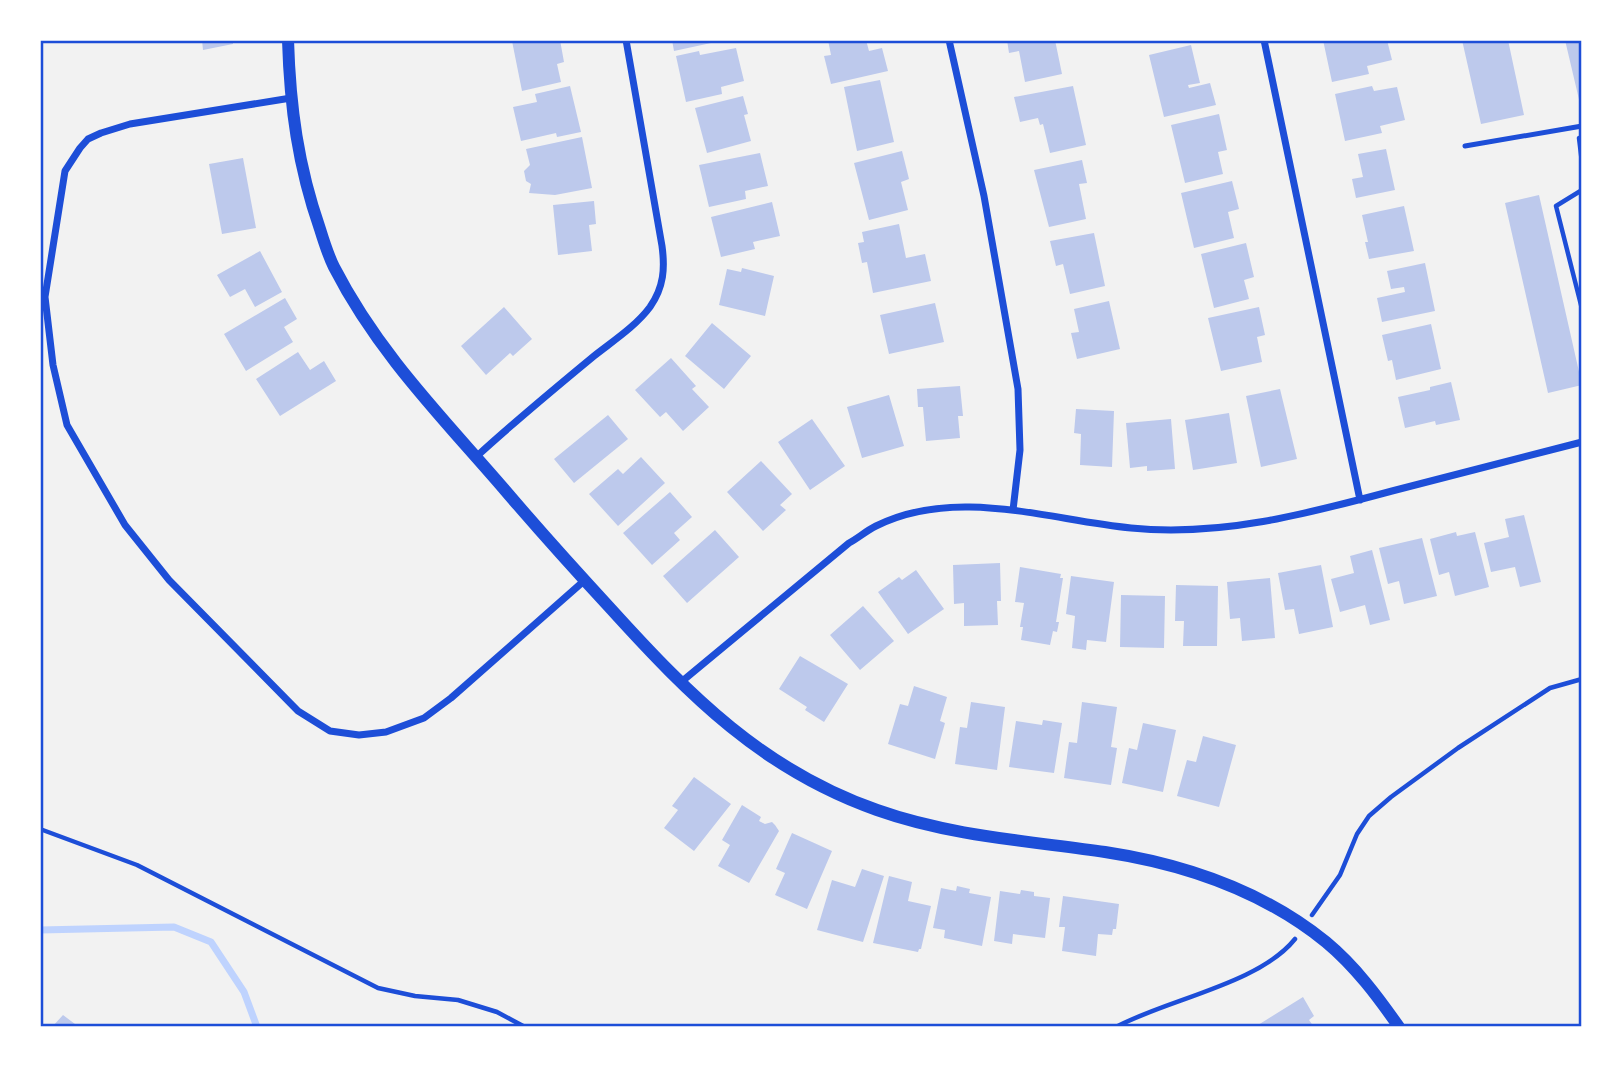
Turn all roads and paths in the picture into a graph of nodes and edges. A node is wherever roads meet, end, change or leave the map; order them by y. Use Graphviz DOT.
graph roads {
  1 [pos="288,40"];
  2 [pos="626,40"];
  3 [pos="949,40"];
  4 [pos="1264,40"];
  5 [pos="291,98"];
  6 [pos="1580,127"];
  7 [pos="1465,146"];
  8 [pos="1582,163"];
  9 [pos="1582,190"];
  10 [pos="1582,309"];
  11 [pos="1582,442"];
  12 [pos="476,457"];
  13 [pos="1360,499"];
  14 [pos="1013,510"];
  15 [pos="585,580"];
  16 [pos="1582,679"];
  17 [pos="680,684"];
  18 [pos="40,829"];
  19 [pos="1312,915"];
  20 [pos="1296,938"];
  21 [pos="524,1027"];
  22 [pos="1116,1027"];
  23 [pos="1399,1027"];
  1 -- 5 [label="street"];
  2 -- 12 [label="street"];
  3 -- 14 [label="street"];
  4 -- 13 [label="street"];
  5 -- 12 [label="street"];
  5 -- 15 [label="street"];
  6 -- 7 [label="lane"];
  6 -- 8 [label="path"];
  9 -- 10 [label="path"];
  11 -- 13 [label="street"];
  12 -- 15 [label="street"];
  13 -- 14 [label="street"];
  14 -- 17 [label="street"];
  15 -- 17 [label="street"];
  16 -- 19 [label="path"];
  17 -- 23 [label="street"];
  18 -- 21 [label="path"];
  20 -- 22 [label="path"];
}
